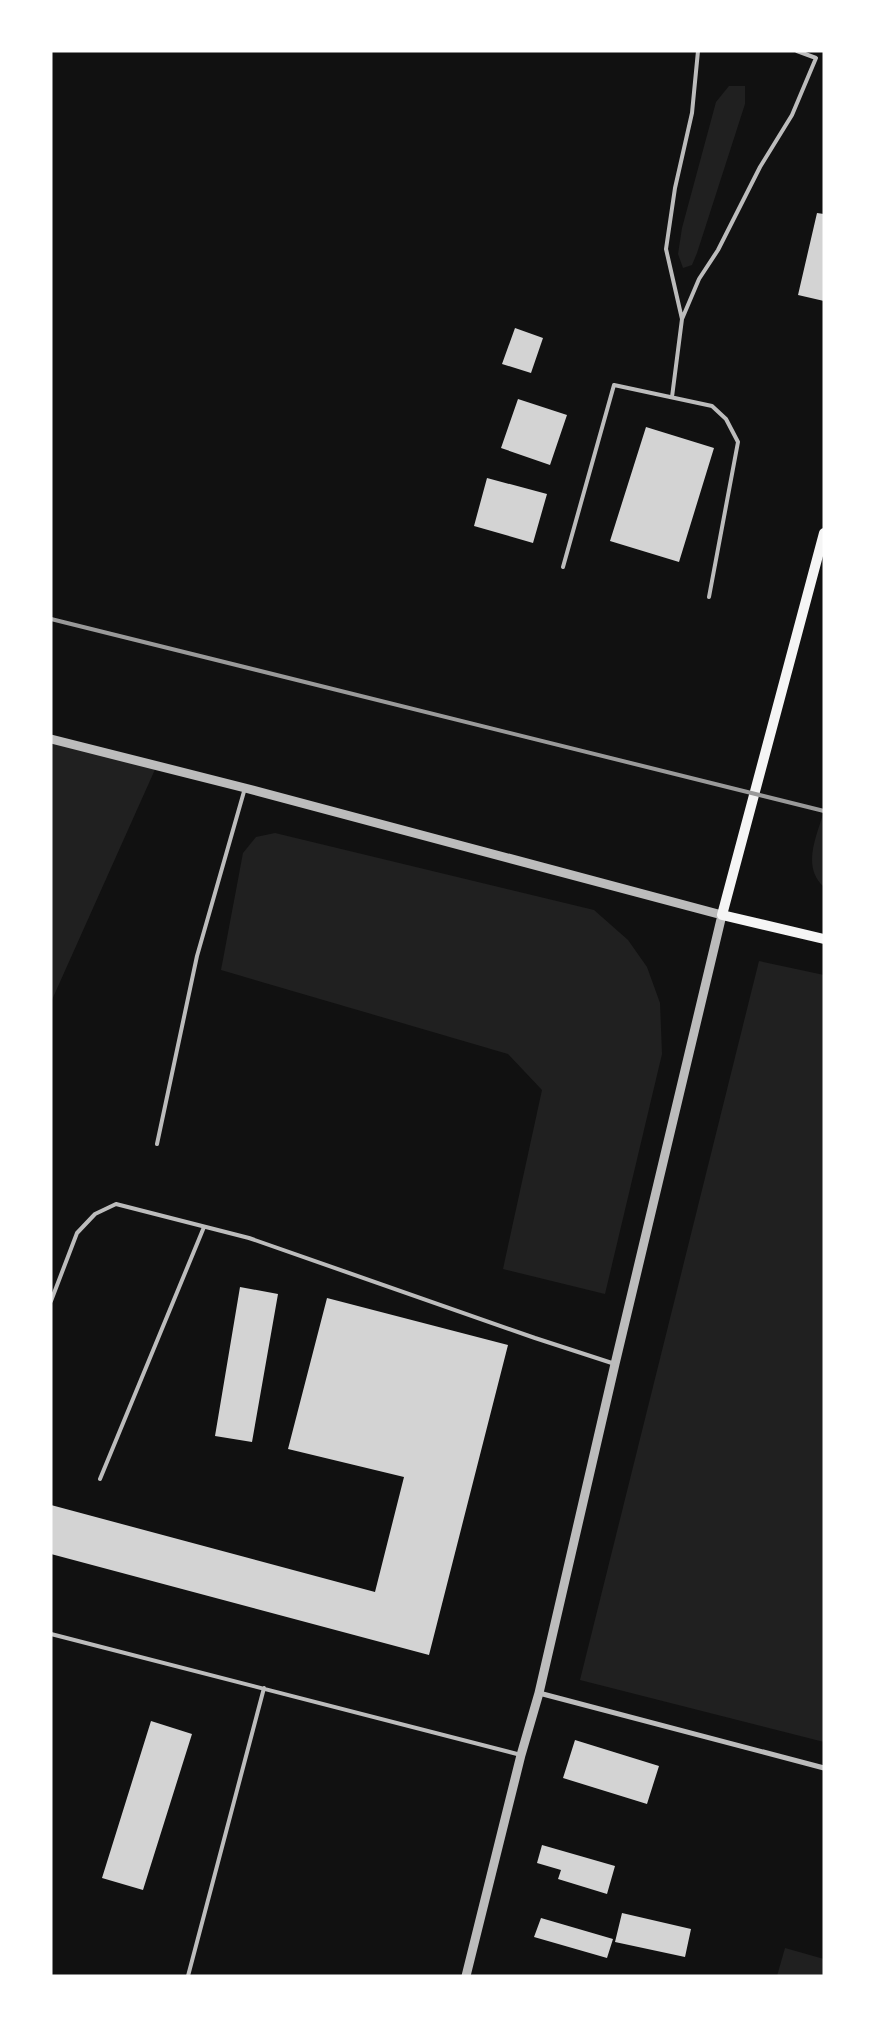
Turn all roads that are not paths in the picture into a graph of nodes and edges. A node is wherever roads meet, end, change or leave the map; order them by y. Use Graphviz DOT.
graph roads {
  1 [pos="698,51"];
  2 [pos="798,51"];
  3 [pos="682,319"];
  4 [pos="672,397"];
  5 [pos="824,533"];
  6 [pos="564,566"];
  7 [pos="709,597"];
  8 [pos="51,739"];
  9 [pos="245,788"];
  10 [pos="722,915"];
  11 [pos="824,939"];
  12 [pos="157,1144"];
  13 [pos="204,1227"];
  14 [pos="51,1300"];
  15 [pos="615,1364"];
  16 [pos="100,1479"];
  17 [pos="51,1634"];
  18 [pos="264,1688"];
  19 [pos="539,1694"];
  20 [pos="521,1755"];
  21 [pos="824,1768"];
  22 [pos="188,1976"];
  23 [pos="466,1976"];
  1 -- 3 [label="lane"];
  2 -- 3 [label="lane"];
  3 -- 4 [label="lane"];
  4 -- 6 [label="lane"];
  4 -- 7 [label="lane"];
  5 -- 10 [label="main road"];
  8 -- 9 [label="street"];
  9 -- 10 [label="street"];
  9 -- 12 [label="lane"];
  10 -- 11 [label="main road"];
  10 -- 15 [label="street"];
  13 -- 14 [label="lane"];
  13 -- 15 [label="lane"];
  13 -- 16 [label="lane"];
  15 -- 19 [label="street"];
  17 -- 18 [label="lane"];
  18 -- 20 [label="lane"];
  18 -- 22 [label="lane"];
  19 -- 20 [label="street"];
  19 -- 21 [label="street"];
  20 -- 23 [label="street"];
}
